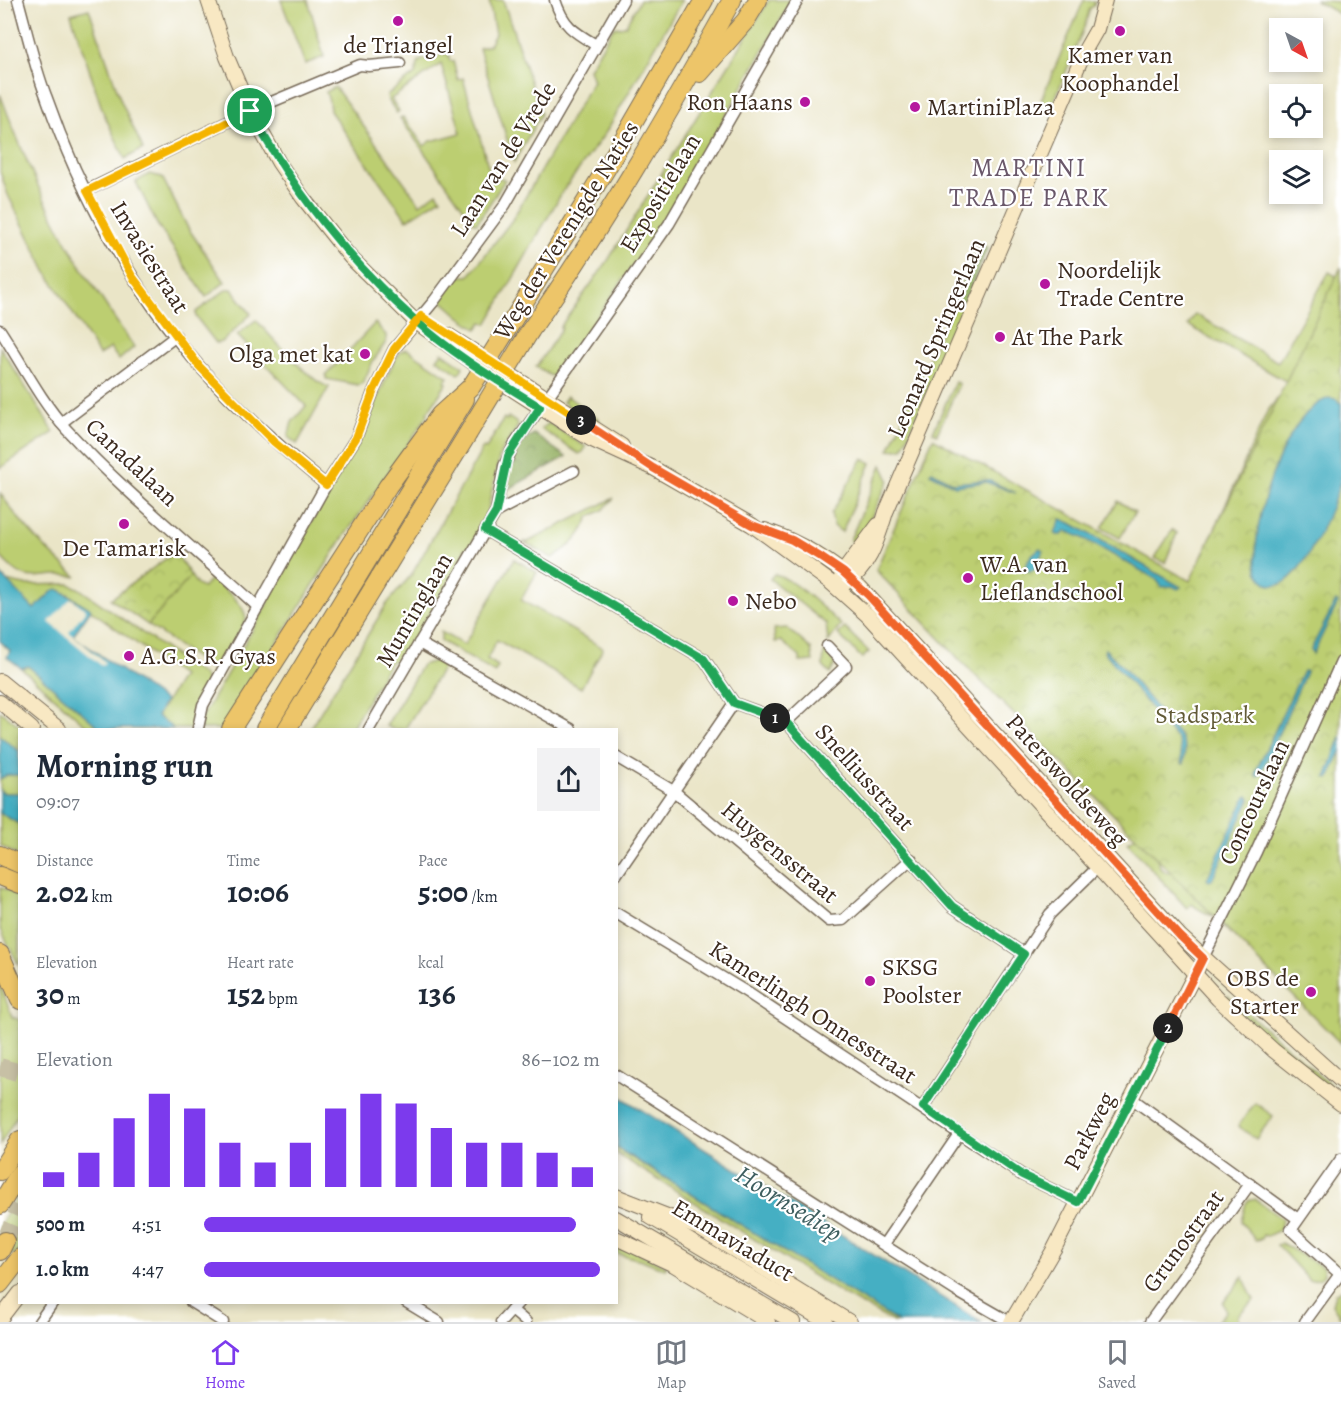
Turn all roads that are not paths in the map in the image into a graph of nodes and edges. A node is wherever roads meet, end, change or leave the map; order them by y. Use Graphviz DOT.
graph roads {
  1 [pos="18,0"];
  2 [pos="208,0"];
  3 [pos="555,0"];
  4 [pos="623,0"];
  5 [pos="704,0"];
  6 [pos="732,0"];
  7 [pos="758,0"];
  8 [pos="798,0"];
  9 [pos="1095,0"];
  10 [pos="1105,0"];
  11 [pos="596,45"];
  12 [pos="1085,50"];
  13 [pos="400,63"];
  14 [pos="673,103"];
  15 [pos="250,111"];
  16 [pos="87,191"];
  17 [pos="418,319"];
  18 [pos="0,330"];
  19 [pos="176,336"];
  20 [pos="543,403"];
  21 [pos="445,420"];
  22 [pos="61,423"];
  23 [pos="574,471"];
  24 [pos="326,485"];
  25 [pos="496,512"];
  26 [pos="752,525"];
  27 [pos="485,530"];
  28 [pos="848,576"];
  29 [pos="837,588"];
  30 [pos="258,607"];
  31 [pos="419,643"];
  32 [pos="827,646"];
  33 [pos="1341,662"];
  34 [pos="0,681"];
  35 [pos="0,702"];
  36 [pos="734,703"];
  37 [pos="786,722"];
  38 [pos="31,728"];
  39 [pos="58,728"];
  40 [pos="198,728"];
  41 [pos="232,728"];
  42 [pos="266,728"];
  43 [pos="288,728"];
  44 [pos="370,728"];
  45 [pos="569,728"];
  46 [pos="618,758"];
  47 [pos="675,792"];
  48 [pos="0,855"];
  49 [pos="911,859"];
  50 [pos="18,863"];
  51 [pos="1097,868"];
  52 [pos="618,871"];
  53 [pos="0,876"];
  54 [pos="18,883"];
  55 [pos="618,914"];
  56 [pos="0,954"];
  57 [pos="1024,954"];
  58 [pos="1203,958"];
  59 [pos="1195,975"];
  60 [pos="18,995"];
  61 [pos="618,1076"];
  62 [pos="1341,1081"];
  63 [pos="1131,1098"];
  64 [pos="1341,1104"];
  65 [pos="923,1107"];
  66 [pos="959,1134"];
  67 [pos="18,1143"];
  68 [pos="1341,1159"];
  69 [pos="0,1171"];
  70 [pos="18,1176"];
  71 [pos="1250,1184"];
  72 [pos="618,1197"];
  73 [pos="618,1197"];
  74 [pos="1078,1202"];
  75 [pos="0,1205"];
  76 [pos="618,1219"];
  77 [pos="1298,1219"];
  78 [pos="618,1239"];
  79 [pos="884,1244"];
  80 [pos="18,1261"];
  81 [pos="1340,1275"];
  82 [pos="0,1284"];
  83 [pos="18,1296"];
  84 [pos="52,1304"];
  85 [pos="194,1304"];
  86 [pos="409,1304"];
  87 [pos="516,1306"];
  88 [pos="0,1319"];
  89 [pos="39,1322"];
  90 [pos="223,1322"];
  91 [pos="439,1322"];
  92 [pos="501,1322"];
  93 [pos="526,1322"];
  94 [pos="768,1322"];
  95 [pos="793,1322"];
  96 [pos="826,1322"];
  97 [pos="850,1322"];
  98 [pos="1010,1322"];
  99 [pos="1150,1322"];
  100 [pos="1305,1322"];
  1 -- 16 [label="street, Invasiestraat"];
  2 -- 15 [label="main road, Paterswoldseweg"];
  3 -- 11 [label="street"];
  4 -- 11 [label="street, Laan van de Vrede"];
  5 -- 21 [label="highway, Weg der Verenigde Naties, bridge"];
  6 -- 14 [label="highway, Weg der Verenigde Naties"];
  7 -- 14 [label="highway"];
  8 -- 20 [label="street, Expositielaan"];
  9 -- 12 [label="main road, Leonard Springerlaan"];
  10 -- 12 [label="main road, Leonard Springerlaan"];
  11 -- 17 [label="street, Laan van de Vrede"];
  12 -- 28 [label="main road, Leonard Springerlaan"];
  13 -- 15 [label="street"];
  14 -- 43 [label="highway, Weg der Verenigde Naties, bridge"];
  15 -- 16 [label="street"];
  15 -- 17 [label="main road, Paterswoldseweg"];
  16 -- 19 [label="street, Invasiestraat"];
  17 -- 20 [label="main road, Paterswoldseweg"];
  17 -- 24 [label="street, Laan van de Vrede"];
  18 -- 22 [label="street, Canadalaan"];
  19 -- 22 [label="street"];
  19 -- 24 [label="street, Invasiestraat"];
  20 -- 25 [label="street, Muntinglaan"];
  20 -- 26 [label="main road, Paterswoldseweg"];
  21 -- 41 [label="highway"];
  21 -- 42 [label="highway"];
  22 -- 30 [label="street, Canadalaan"];
  23 -- 25 [label="street"];
  24 -- 30 [label="street, Laan van de Vrede"];
  25 -- 27 [label="street, Muntinglaan"];
  26 -- 28 [label="main road, Paterswoldseweg"];
  26 -- 29 [label="main road, Paterswoldseweg"];
  27 -- 31 [label="street, Muntinglaan"];
  27 -- 36 [label="street"];
  28 -- 29 [label="main road, Leonard Springerlaan"];
  28 -- 58 [label="main road, Paterswoldseweg"];
  29 -- 51 [label="main road, Paterswoldseweg"];
  30 -- 40 [label="street, Laan van de Vrede"];
  31 -- 44 [label="street, Muntinglaan"];
  31 -- 45 [label="street"];
  32 -- 37 [label="street"];
  33 -- 58 [label="street, Concourslaan"];
  34 -- 39 [label="main road"];
  35 -- 38 [label="main road"];
  36 -- 37 [label="street, Snelliusstraat"];
  36 -- 47 [label="street"];
  37 -- 49 [label="street, Snelliusstraat"];
  46 -- 47 [label="street, Huygensstraat"];
  47 -- 49 [label="street, Huygensstraat"];
  47 -- 52 [label="street"];
  48 -- 50 [label="highway"];
  49 -- 57 [label="street, Snelliusstraat"];
  51 -- 57 [label="street"];
  51 -- 59 [label="main road, Paterswoldseweg"];
  53 -- 54 [label="highway"];
  55 -- 65 [label="street, Kamerlingh Onnesstraat"];
  56 -- 60 [label="highway"];
  57 -- 65 [label="street"];
  58 -- 59 [label="main road, Parkweg"];
  58 -- 62 [label="main road, Paterswoldseweg"];
  59 -- 63 [label="main road, Parkweg"];
  59 -- 64 [label="main road, Paterswoldseweg"];
  61 -- 79 [label="street"];
  63 -- 71 [label="street"];
  63 -- 74 [label="main road, Parkweg"];
  65 -- 66 [label="street, Kamerlingh Onnesstraat"];
  66 -- 74 [label="street, Kamerlingh Onnesstraat"];
  66 -- 79 [label="street"];
  67 -- 69 [label="highway"];
  68 -- 77 [label="street"];
  70 -- 75 [label="highway"];
  71 -- 77 [label="street"];
  71 -- 99 [label="street, Grunostraat"];
  72 -- 96 [label="main road, Emmaviaduct"];
  73 -- 97 [label="main road"];
  74 -- 98 [label="main road, Parkweg"];
  76 -- 95 [label="main road, Emmaviaduct"];
  77 -- 81 [label="street"];
  78 -- 94 [label="main road"];
  79 -- 98 [label="street"];
  80 -- 82 [label="highway"];
  81 -- 100 [label="street"];
  83 -- 88 [label="main road"];
  84 -- 89 [label="street"];
  85 -- 90 [label="street"];
  86 -- 91 [label="street"];
  87 -- 92 [label="street"];
  87 -- 93 [label="street"];
}
